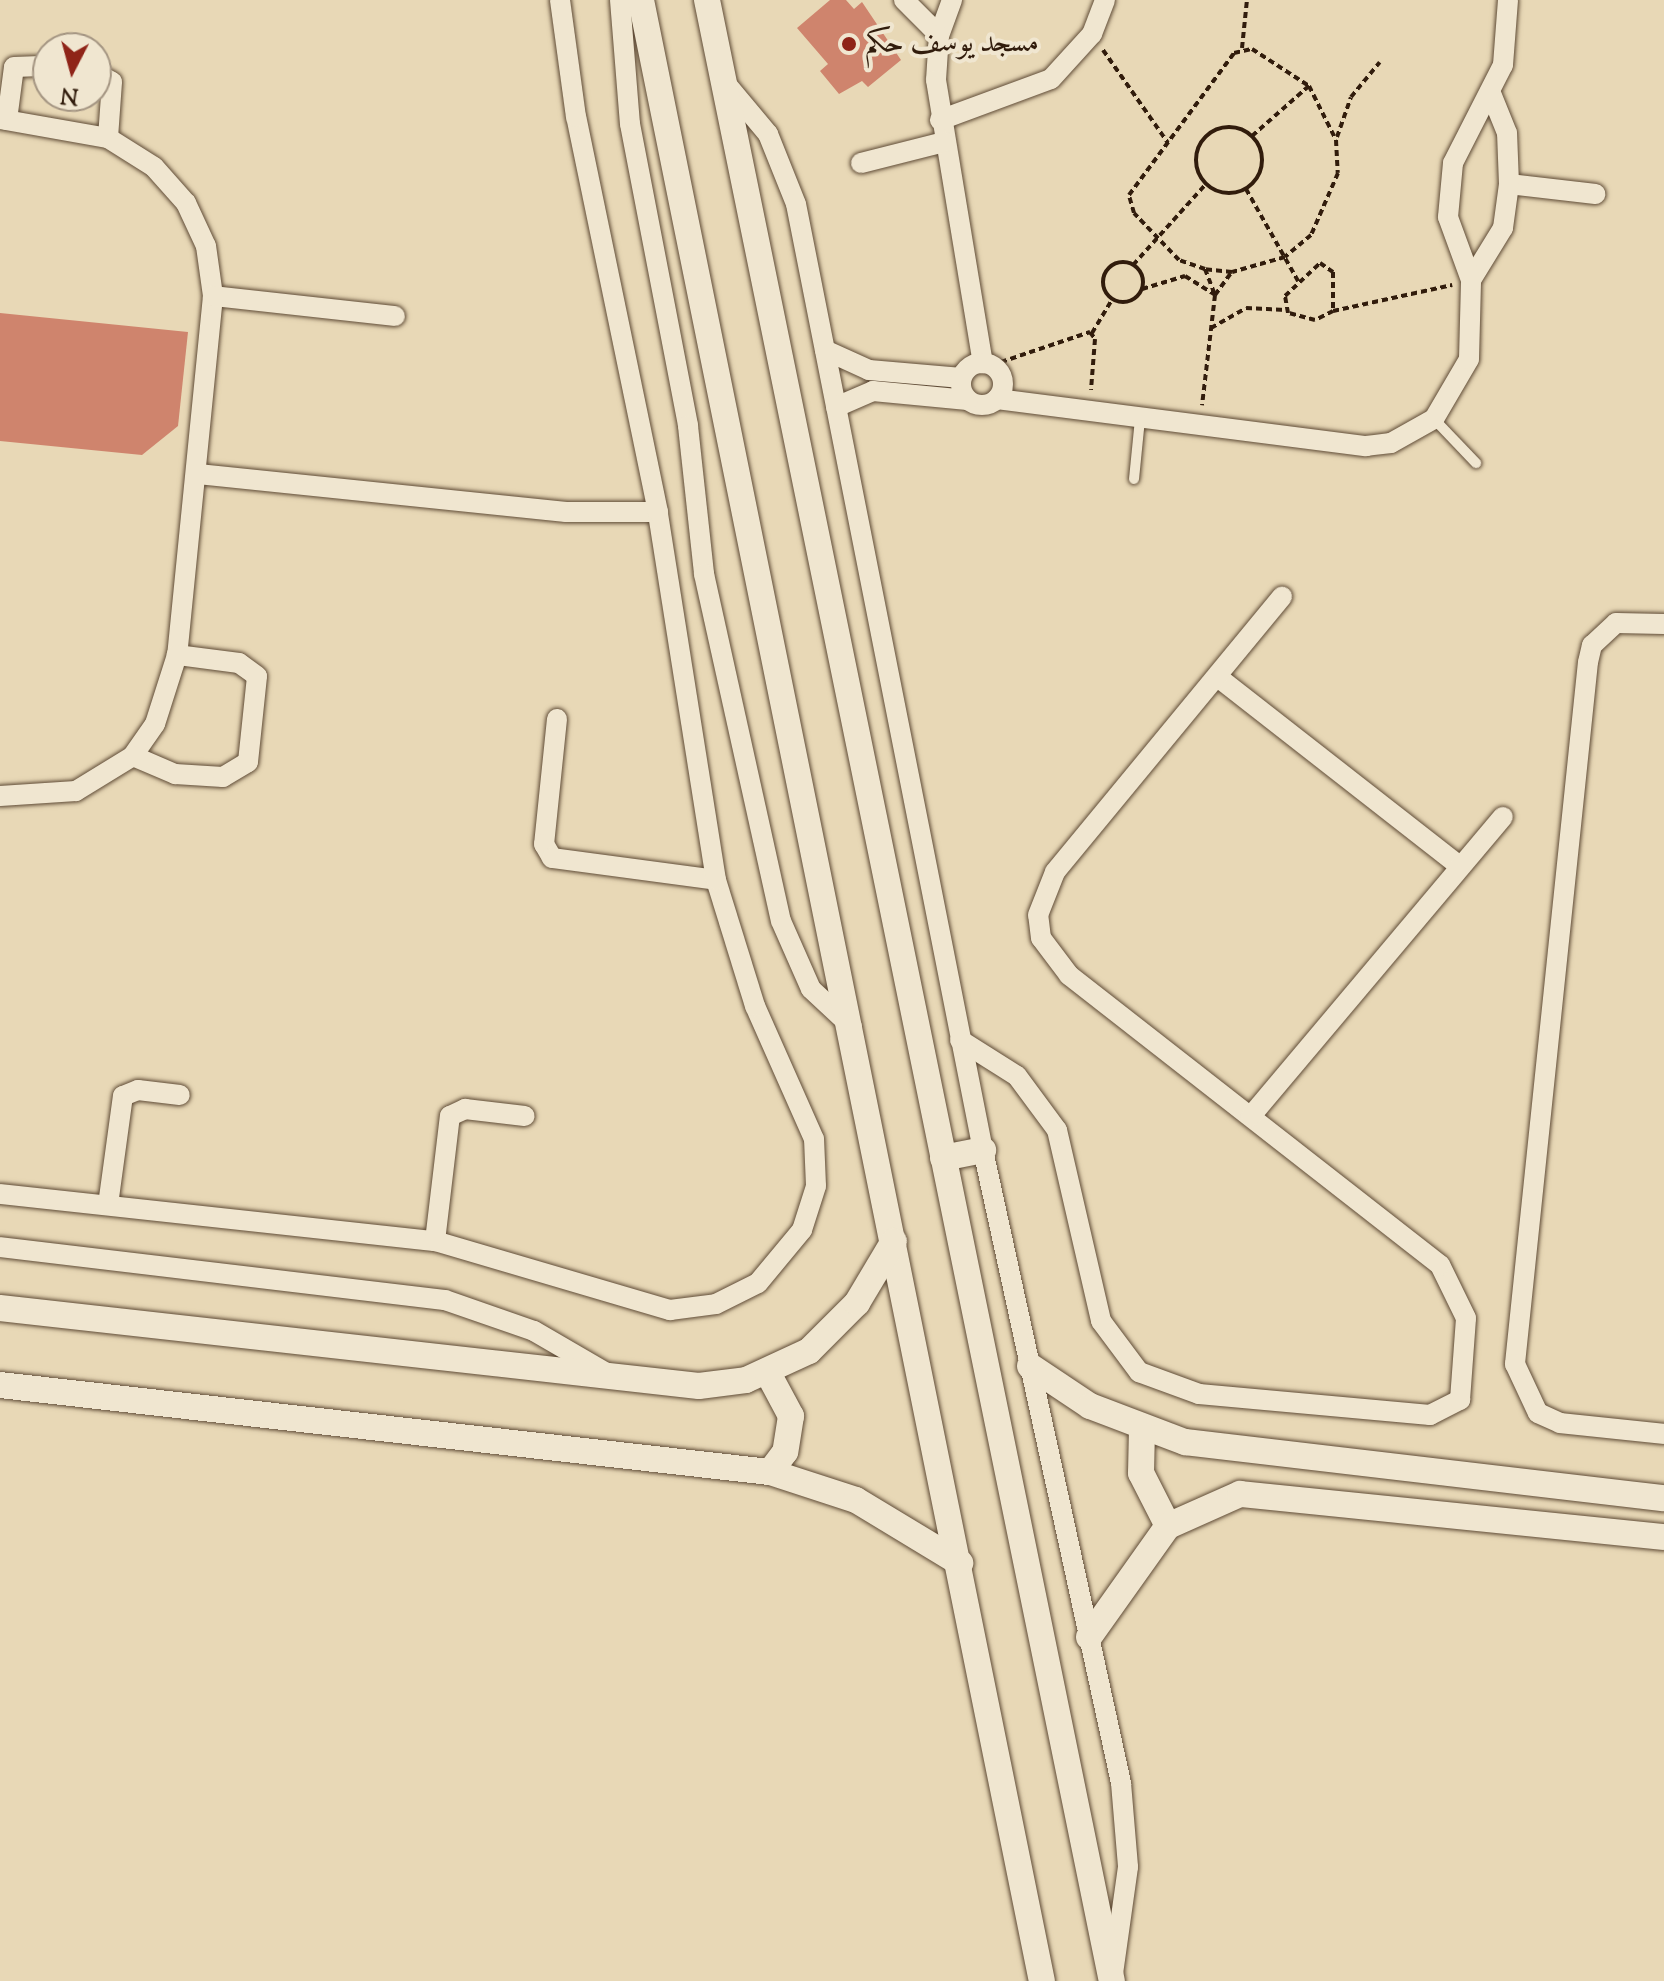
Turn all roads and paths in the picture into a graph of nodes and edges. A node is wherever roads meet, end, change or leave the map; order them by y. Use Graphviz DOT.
graph roads {
  1 [pos="560,0"];
  2 [pos="620,0"];
  3 [pos="641,0"];
  4 [pos="707,0"];
  5 [pos="904,0"];
  6 [pos="952,0"];
  7 [pos="1105,0"];
  8 [pos="1247,0"];
  9 [pos="1508,0"];
  10 [pos="1092,34"];
  11 [pos="939,35"];
  12 [pos="1242,48"];
  13 [pos="1380,62"];
  14 [pos="32,66"];
  15 [pos="722,79"];
  16 [pos="1309,86"];
  17 [pos="1490,91"];
  18 [pos="110,112"];
  19 [pos="3,119"];
  20 [pos="940,120"];
  21 [pos="1252,136"];
  22 [pos="108,138"];
  23 [pos="1336,140"];
  24 [pos="944,142"];
  25 [pos="1168,143"];
  26 [pos="861,163"];
  27 [pos="1206,184"];
  28 [pos="1509,184"];
  29 [pos="1246,189"];
  30 [pos="1595,194"];
  31 [pos="1158,237"];
  32 [pos="1285,257"];
  33 [pos="1133,265"];
  34 [pos="1205,269"];
  35 [pos="1232,272"];
  36 [pos="1471,280"];
  37 [pos="1298,282"];
  38 [pos="1142,289"];
  39 [pos="1215,295"];
  40 [pos="213,296"];
  41 [pos="1112,300"];
  42 [pos="1286,310"];
  43 [pos="1333,311"];
  44 [pos="395,316"];
  45 [pos="1211,328"];
  46 [pos="1092,333"];
  47 [pos="825,350"];
  48 [pos="988,364"];
  49 [pos="962,378"];
  50 [pos="997,399"];
  51 [pos="968,400"];
  52 [pos="836,407"];
  53 [pos="1089,413"];
  54 [pos="1140,419"];
  55 [pos="1434,419"];
  56 [pos="1199,427"];
  57 [pos="1476,463"];
  58 [pos="198,474"];
  59 [pos="1134,479"];
  60 [pos="658,512"];
  61 [pos="1282,597"];
  62 [pos="1664,624"];
  63 [pos="177,655"];
  64 [pos="1219,678"];
  65 [pos="557,719"];
  66 [pos="133,756"];
  67 [pos="0,796"];
  68 [pos="1503,817"];
  69 [pos="1457,864"];
  70 [pos="716,880"];
  71 [pos="852,1027"];
  72 [pos="960,1040"];
  73 [pos="180,1095"];
  74 [pos="525,1116"];
  75 [pos="1251,1116"];
  76 [pos="983,1150"];
  77 [pos="943,1158"];
  78 [pos="0,1194"];
  79 [pos="108,1205"];
  80 [pos="435,1241"];
  81 [pos="894,1241"];
  82 [pos="0,1247"];
  83 [pos="0,1308"];
  84 [pos="1030,1366"];
  85 [pos="768,1373"];
  86 [pos="617,1380"];
  87 [pos="0,1385"];
  88 [pos="1142,1429"];
  89 [pos="1664,1434"];
  90 [pos="770,1472"];
  91 [pos="1664,1498"];
  92 [pos="1168,1526"];
  93 [pos="1664,1537"];
  94 [pos="960,1563"];
  95 [pos="1089,1637"];
  96 [pos="1112,1979"];
  97 [pos="1042,1981"];
  1 -- 60 [label="street"];
  2 -- 71 [label="street"];
  3 -- 71 [label="street"];
  4 -- 15 [label="street"];
  5 -- 11 [label="street"];
  6 -- 11 [label="street"];
  7 -- 10 [label="street"];
  8 -- 12 [label="path"];
  9 -- 17 [label="street"];
  10 -- 20 [label="street"];
  10 -- 25 [label="path"];
  11 -- 20 [label="street"];
  12 -- 16 [label="path"];
  12 -- 25 [label="path"];
  13 -- 23 [label="path"];
  14 -- 19 [label="street"];
  15 -- 47 [label="street"];
  15 -- 77 [label="street"];
  16 -- 21 [label="path"];
  16 -- 23 [label="path"];
  17 -- 28 [label="street"];
  17 -- 36 [label="street"];
  18 -- 22 [label="street"];
  19 -- 22 [label="street"];
  20 -- 24 [label="street"];
  21 -- 27 [label="path"];
  21 -- 29 [label="path"];
  22 -- 40 [label="street"];
  23 -- 32 [label="path"];
  24 -- 26 [label="street"];
  24 -- 48 [label="street"];
  25 -- 31 [label="path"];
  27 -- 29 [label="path"];
  27 -- 31 [label="path"];
  28 -- 30 [label="street"];
  28 -- 36 [label="street"];
  29 -- 32 [label="path"];
  31 -- 33 [label="path"];
  31 -- 34 [label="path"];
  32 -- 35 [label="path"];
  32 -- 37 [label="path"];
  33 -- 38 [label="path"];
  33 -- 41 [label="path"];
  34 -- 35 [label="path"];
  34 -- 39 [label="path"];
  35 -- 39 [label="path"];
  36 -- 43 [label="path"];
  36 -- 55 [label="street"];
  37 -- 42 [label="path"];
  37 -- 43 [label="path"];
  38 -- 39 [label="path"];
  38 -- 41 [label="path"];
  39 -- 45 [label="path"];
  40 -- 44 [label="street"];
  40 -- 58 [label="street"];
  41 -- 46 [label="path"];
  42 -- 43 [label="path"];
  42 -- 45 [label="path"];
  45 -- 56 [label="path"];
  46 -- 48 [label="path"];
  46 -- 53 [label="path"];
  47 -- 49 [label="street"];
  47 -- 52 [label="street"];
  48 -- 49 [label="street"];
  48 -- 50 [label="street"];
  49 -- 51 [label="street"];
  50 -- 51 [label="street"];
  50 -- 53 [label="street"];
  51 -- 52 [label="street"];
  52 -- 72 [label="street"];
  53 -- 54 [label="street"];
  54 -- 56 [label="street"];
  54 -- 59 [label="lane"];
  55 -- 56 [label="street"];
  55 -- 57 [label="lane"];
  58 -- 60 [label="street"];
  58 -- 63 [label="street"];
  60 -- 70 [label="street"];
  61 -- 64 [label="street"];
  62 -- 89 [label="street"];
  63 -- 66 [label="street"];
  63 -- 66 [label="street"];
  64 -- 69 [label="street"];
  64 -- 75 [label="street"];
  65 -- 70 [label="street"];
  66 -- 67 [label="street"];
  68 -- 69 [label="street"];
  69 -- 75 [label="street"];
  70 -- 80 [label="street"];
  71 -- 81 [label="street"];
  72 -- 75 [label="street"];
  72 -- 76 [label="street"];
  73 -- 79 [label="street"];
  74 -- 80 [label="street"];
  76 -- 77 [label="street"];
  76 -- 84 [label="street"];
  77 -- 96 [label="street"];
  78 -- 79 [label="street"];
  79 -- 80 [label="street"];
  81 -- 85 [label="street"];
  81 -- 94 [label="street"];
  82 -- 86 [label="street"];
  83 -- 86 [label="street"];
  84 -- 88 [label="street"];
  84 -- 95 [label="street"];
  85 -- 86 [label="street"];
  85 -- 90 [label="street"];
  87 -- 90 [label="street"];
  88 -- 91 [label="street"];
  88 -- 92 [label="street"];
  90 -- 94 [label="street"];
  92 -- 93 [label="street"];
  92 -- 95 [label="street"];
  94 -- 97 [label="street"];
  95 -- 96 [label="street"];
}
